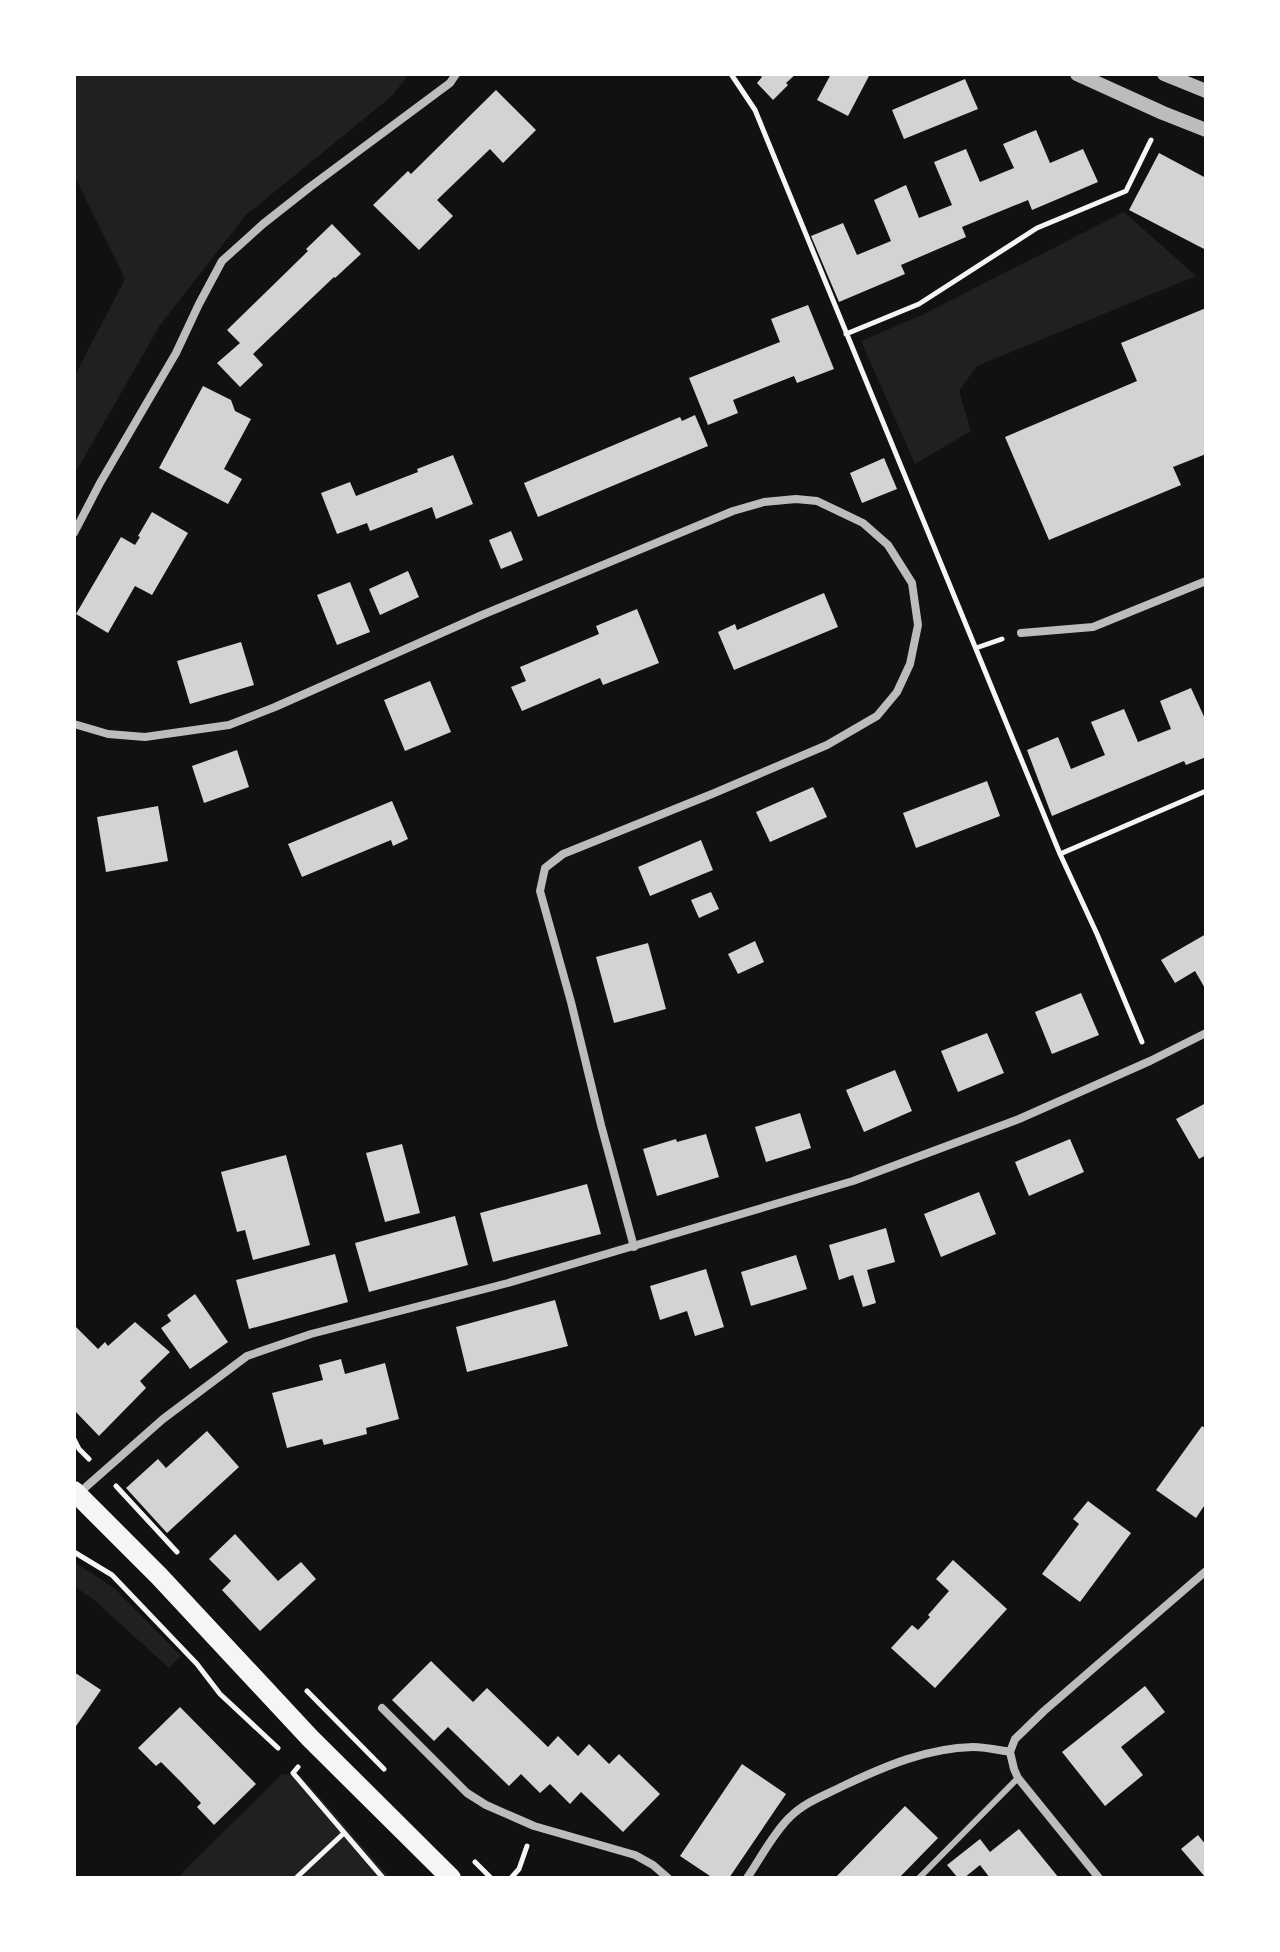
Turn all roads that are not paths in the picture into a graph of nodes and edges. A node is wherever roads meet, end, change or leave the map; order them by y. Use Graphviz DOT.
graph roads {
  1 [pos="456,74"];
  2 [pos="1077,74"];
  3 [pos="1164,74"];
  4 [pos="1206,91"];
  5 [pos="1206,130"];
  6 [pos="74,533"];
  7 [pos="1206,581"];
  8 [pos="1021,633"];
  9 [pos="74,724"];
  10 [pos="1206,1033"];
  11 [pos="634,1247"];
  12 [pos="76,1492"];
  13 [pos="1206,1571"];
  14 [pos="382,1708"];
  15 [pos="1010,1752"];
  16 [pos="1018,1778"];
  17 [pos="451,1878"];
  18 [pos="668,1878"];
  19 [pos="747,1878"];
  20 [pos="919,1878"];
  21 [pos="1099,1878"];
  1 -- 6 [label="street"];
  2 -- 5 [label="street"];
  3 -- 4 [label="street"];
  7 -- 8 [label="street"];
  9 -- 11 [label="street"];
  10 -- 11 [label="street"];
  11 -- 12 [label="street"];
  12 -- 17 [label="main road"];
  13 -- 15 [label="street"];
  14 -- 18 [label="street"];
  15 -- 16 [label="street"];
  15 -- 19 [label="street"];
  16 -- 20 [label="lane"];
  16 -- 21 [label="street"];
}
